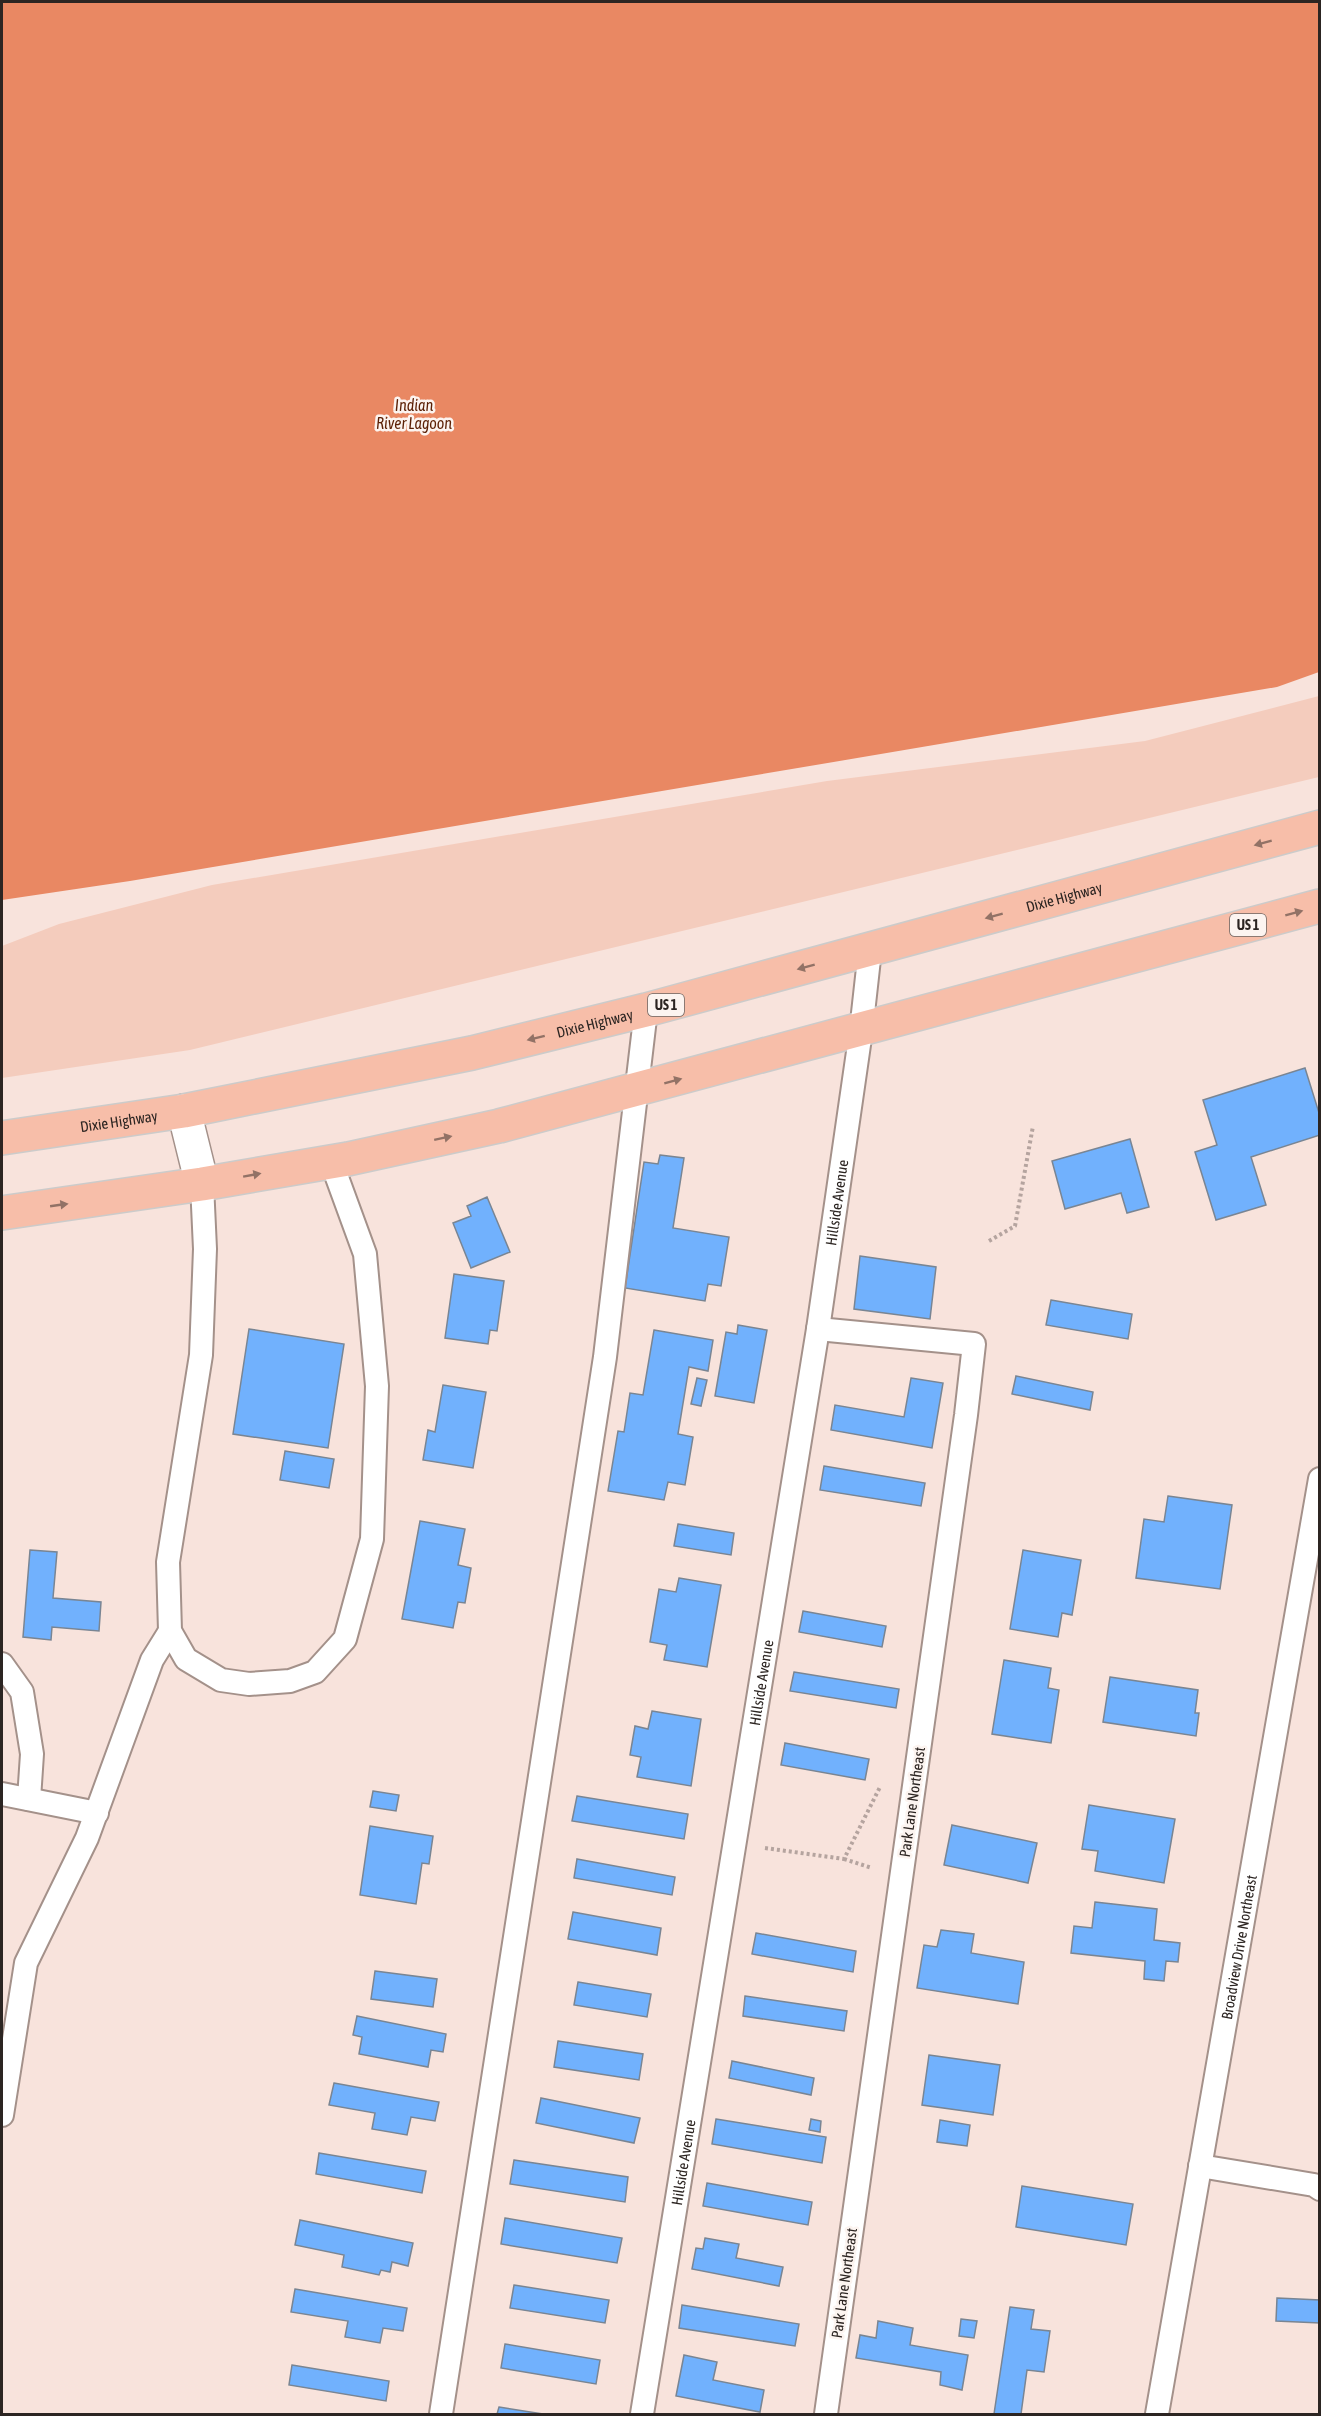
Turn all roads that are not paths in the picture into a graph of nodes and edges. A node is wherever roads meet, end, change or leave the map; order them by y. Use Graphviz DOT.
graph roads {
  1 [pos="1320,827"];
  2 [pos="1320,906"];
  3 [pos="870,950"];
  4 [pos="646,1010"];
  5 [pos="861,1030"];
  6 [pos="638,1090"];
  7 [pos="184,1111"];
  8 [pos="2,1138"];
  9 [pos="331,1161"];
  10 [pos="202,1184"];
  11 [pos="2,1213"];
  12 [pos="818,1329"];
  13 [pos="1320,1479"];
  14 [pos="170,1631"];
  15 [pos="2,1664"];
  16 [pos="2,1794"];
  17 [pos="29,1798"];
  18 [pos="97,1813"];
  19 [pos="2,2115"];
  20 [pos="1200,2166"];
  21 [pos="1320,2189"];
  22 [pos="441,2415"];
  23 [pos="642,2415"];
  24 [pos="826,2415"];
  25 [pos="1157,2415"];
  1 -- 3 [label="main road, Dixie Highway / US 1, one-way"];
  5 -- 2 [label="main road, US 1, one-way"];
  3 -- 4 [label="main road, Dixie Highway / US 1, one-way"];
  3 -- 5 [label="lane, Hillside Avenue"];
  4 -- 6 [label="lane"];
  4 -- 7 [label="main road, Dixie Highway / US 1, one-way"];
  6 -- 5 [label="main road, US 1, one-way"];
  5 -- 12 [label="lane, Hillside Avenue"];
  9 -- 6 [label="main road, US 1, one-way"];
  6 -- 22 [label="lane"];
  7 -- 8 [label="main road, Dixie Highway / US 1"];
  7 -- 10 [label="street"];
  10 -- 9 [label="main road, US 1, one-way"];
  9 -- 14 [label="lane"];
  11 -- 10 [label="main road, US 1, one-way"];
  10 -- 14 [label="lane"];
  12 -- 23 [label="lane, Hillside Avenue"];
  12 -- 24 [label="lane, Park Lane Northeast"];
  13 -- 20 [label="lane, Broadview Drive Northeast"];
  14 -- 18 [label="lane"];
  15 -- 17 [label="lane"];
  16 -- 17 [label="lane"];
  17 -- 18 [label="lane"];
  18 -- 19 [label="lane"];
  20 -- 21 [label="lane"];
  20 -- 25 [label="lane, Broadview Drive Northeast"];
}
